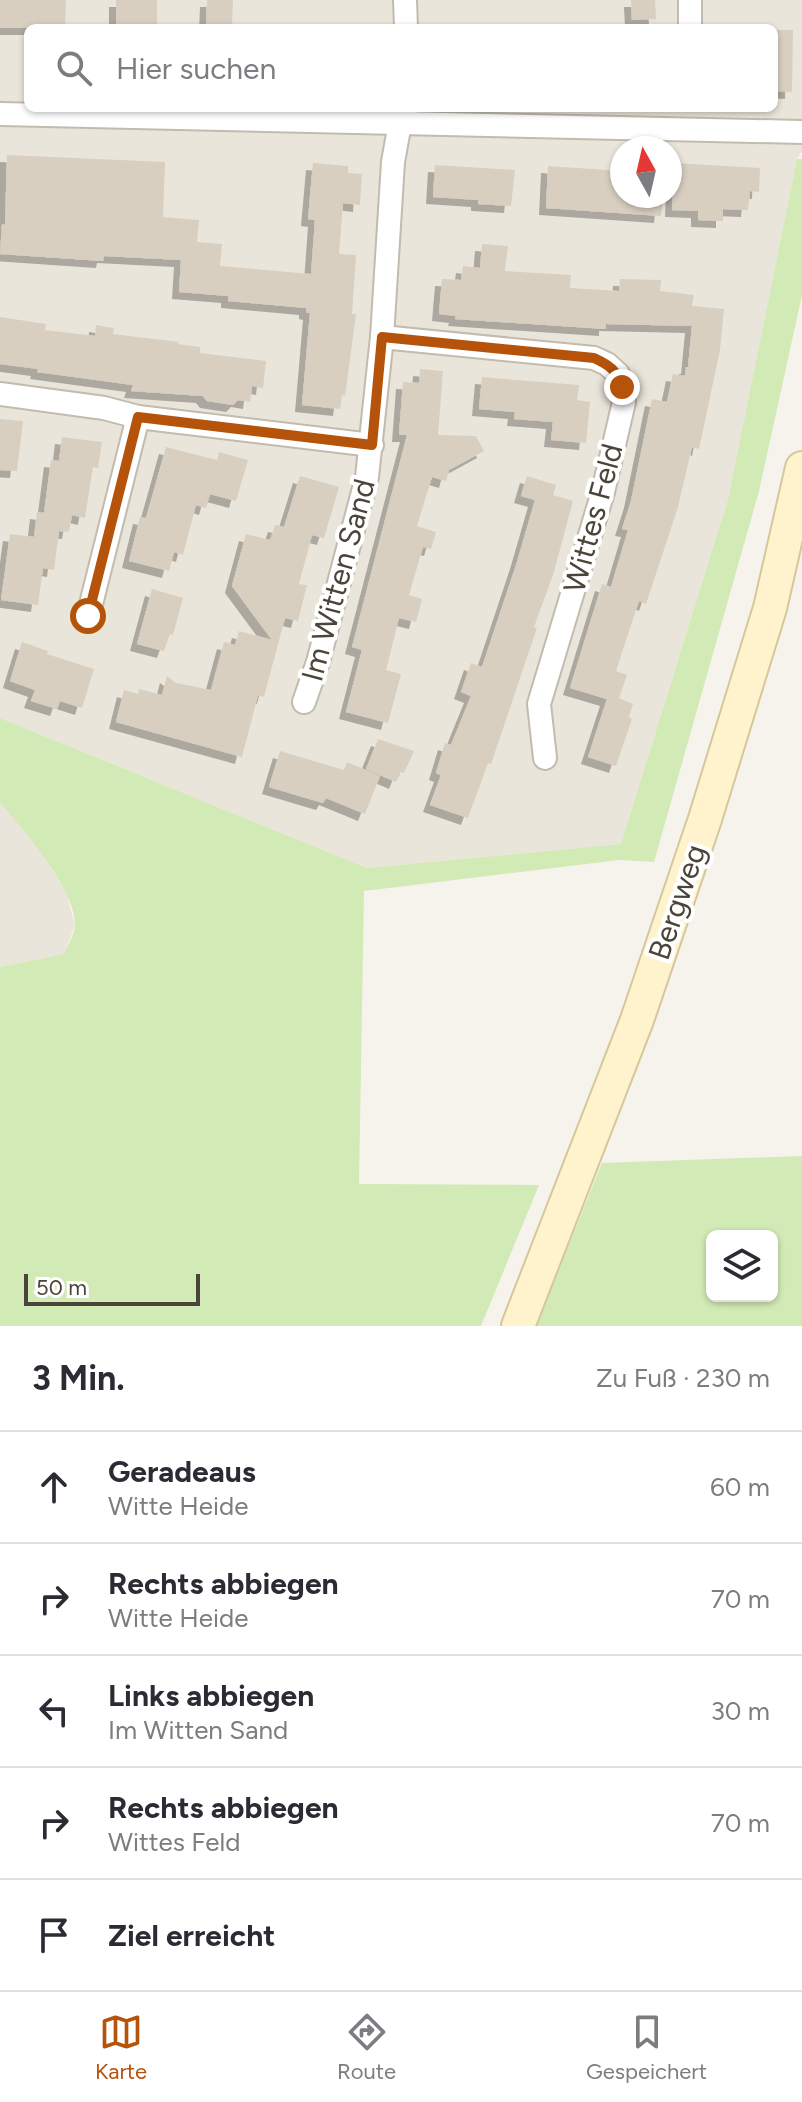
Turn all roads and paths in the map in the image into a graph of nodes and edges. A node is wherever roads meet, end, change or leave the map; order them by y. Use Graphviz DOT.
graph roads {
  1 [pos="405,0"];
  2 [pos="690,0"];
  3 [pos="406,24"];
  4 [pos="690,24"];
  5 [pos="0,114"];
  6 [pos="403,115"];
  7 [pos="691,119"];
  8 [pos="802,132"];
  9 [pos="382,337"];
  10 [pos="0,394"];
  11 [pos="138,417"];
  12 [pos="372,445"];
  13 [pos="802,468"];
  14 [pos="88,616"];
  15 [pos="304,702"];
  16 [pos="545,758"];
  17 [pos="518,1326"];
  1 -- 3 [label="street"];
  2 -- 4 [label="street"];
  5 -- 6 [label="street"];
  6 -- 7 [label="street"];
  6 -- 9 [label="street, Im Witten Sand"];
  7 -- 8 [label="street"];
  9 -- 12 [label="street, Im Witten Sand"];
  9 -- 16 [label="street, Wittes Feld"];
  10 -- 11 [label="street"];
  11 -- 12 [label="street"];
  11 -- 14 [label="street"];
  12 -- 15 [label="street, Im Witten Sand"];
  13 -- 17 [label="main road, Bergweg"];
}
